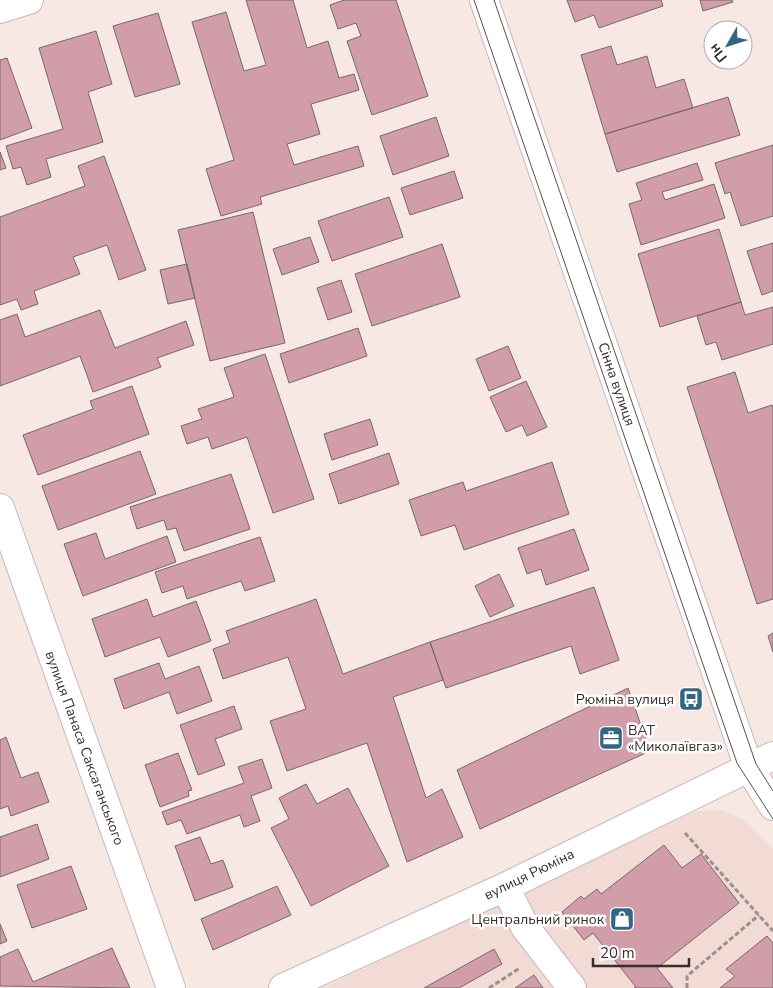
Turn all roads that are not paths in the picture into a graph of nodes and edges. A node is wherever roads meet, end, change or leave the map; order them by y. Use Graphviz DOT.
graph roads {
  1 [pos="29,0"];
  2 [pos="484,0"];
  3 [pos="0,8"];
  4 [pos="0,508"];
  5 [pos="773,756"];
  6 [pos="749,768"];
  7 [pos="773,806"];
  8 [pos="504,887"];
  9 [pos="171,988"];
  10 [pos="283,988"];
  11 [pos="572,988"];
  1 -- 3 [label="street"];
  2 -- 6 [label="street, Сінна вулиця"];
  4 -- 9 [label="street, вулиця Панаса Саксаганського"];
  5 -- 6 [label="street, вулиця Рюміна"];
  6 -- 7 [label="street, Сінна вулиця"];
  6 -- 8 [label="street, вулиця Рюміна"];
  8 -- 10 [label="street, вулиця Рюміна"];
  8 -- 11 [label="street"];
}
